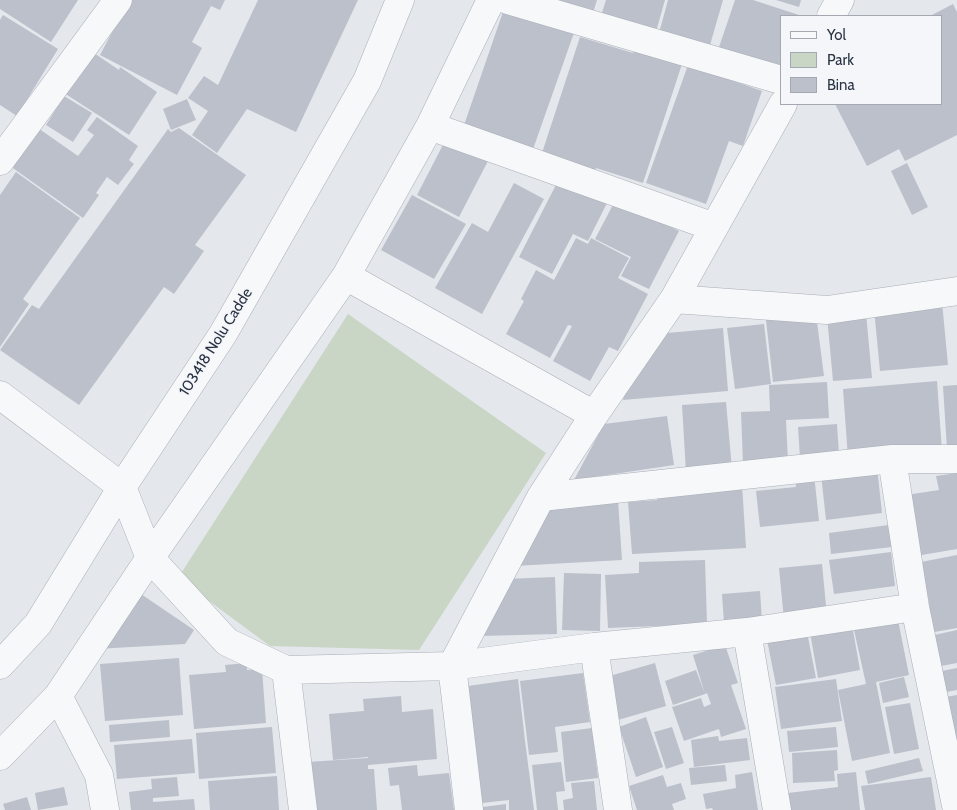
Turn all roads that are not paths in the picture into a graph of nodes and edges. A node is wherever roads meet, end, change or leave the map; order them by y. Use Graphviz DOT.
graph roads {
  1 [pos="400,0"];
  2 [pos="491,0"];
  3 [pos="508,0"];
  4 [pos="840,0"];
  5 [pos="114,1"];
  6 [pos="832,15"];
  7 [pos="780,80"];
  8 [pos="782,105"];
  9 [pos="430,126"];
  10 [pos="9,130"];
  11 [pos="0,161"];
  12 [pos="714,226"];
  13 [pos="346,276"];
  14 [pos="957,291"];
  15 [pos="674,299"];
  16 [pos="0,395"];
  17 [pos="594,414"];
  18 [pos="892,459"];
  19 [pos="957,459"];
  20 [pos="122,487"];
  21 [pos="541,497"];
  22 [pos="150,558"];
  23 [pos="915,607"];
  24 [pos="747,632"];
  25 [pos="594,647"];
  26 [pos="0,665"];
  27 [pos="452,666"];
  28 [pos="286,670"];
  29 [pos="58,696"];
  30 [pos="0,756"];
  31 [pos="105,810"];
  32 [pos="303,810"];
  33 [pos="469,810"];
  34 [pos="618,810"];
  35 [pos="777,810"];
  36 [pos="957,810"];
  1 -- 20 [label="street, 103418 Nolu Cadde"];
  2 -- 9 [label="street"];
  3 -- 7 [label="street"];
  4 -- 6 [label="street"];
  5 -- 10 [label="street"];
  8 -- 12 [label="street"];
  9 -- 12 [label="street"];
  9 -- 13 [label="street"];
  10 -- 11 [label="street"];
  12 -- 15 [label="street"];
  13 -- 17 [label="street"];
  13 -- 22 [label="street"];
  14 -- 15 [label="street"];
  15 -- 17 [label="street"];
  16 -- 20 [label="street"];
  17 -- 21 [label="street"];
  18 -- 19 [label="street"];
  18 -- 21 [label="street"];
  18 -- 23 [label="street"];
  20 -- 22 [label="street"];
  20 -- 26 [label="street, 103418 Nolu Cadde"];
  21 -- 27 [label="street"];
  22 -- 28 [label="street"];
  22 -- 29 [label="street"];
  23 -- 24 [label="street"];
  23 -- 36 [label="street"];
  24 -- 25 [label="street"];
  24 -- 35 [label="street"];
  25 -- 27 [label="street"];
  25 -- 34 [label="street"];
  27 -- 28 [label="street"];
  27 -- 33 [label="street"];
  28 -- 32 [label="street"];
  29 -- 30 [label="street"];
  29 -- 31 [label="street"];
}
